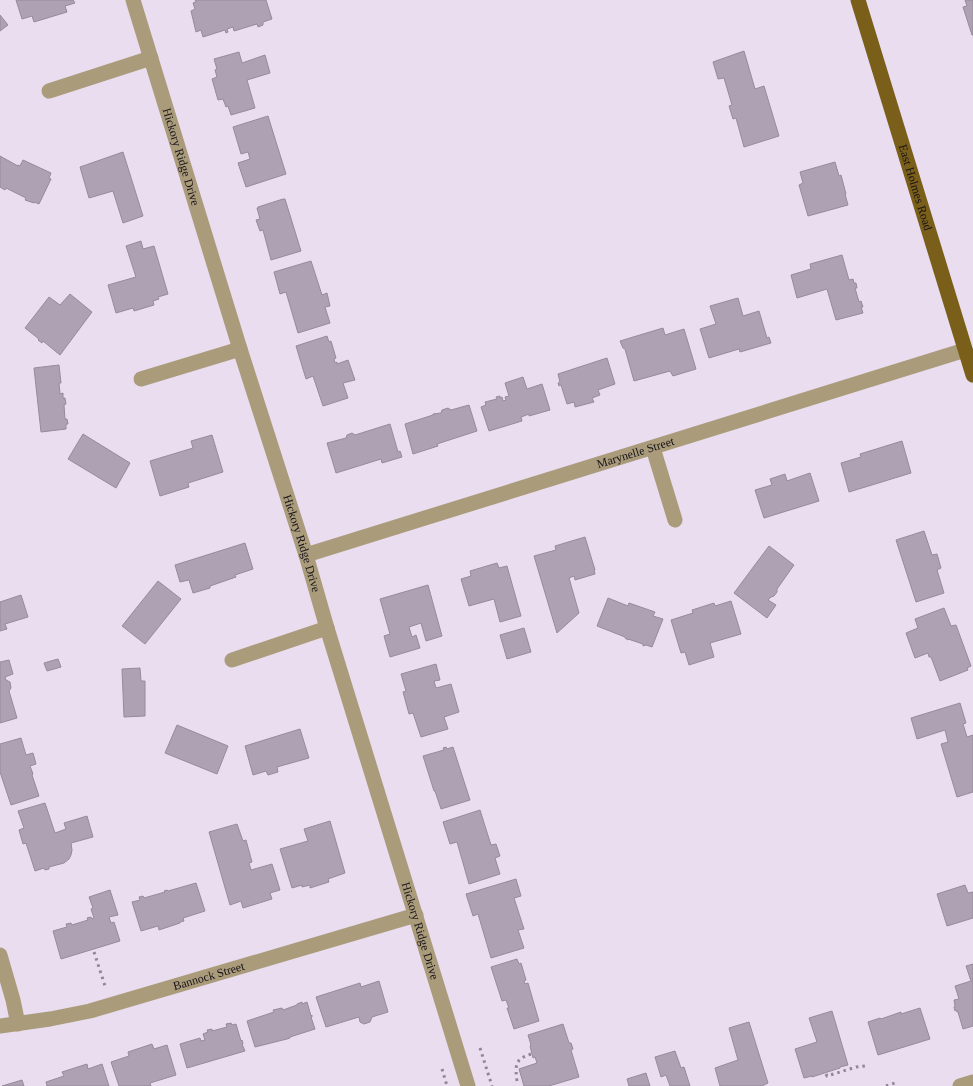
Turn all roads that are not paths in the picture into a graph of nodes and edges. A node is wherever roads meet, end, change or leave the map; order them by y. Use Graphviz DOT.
graph roads {
  1 [pos="133,0"];
  2 [pos="858,0"];
  3 [pos="151,58"];
  4 [pos="49,91"];
  5 [pos="240,349"];
  6 [pos="965,350"];
  7 [pos="973,375"];
  8 [pos="141,379"];
  9 [pos="653,448"];
  10 [pos="675,520"];
  11 [pos="306,555"];
  12 [pos="327,628"];
  13 [pos="232,660"];
  14 [pos="416,915"];
  15 [pos="0,955"];
  16 [pos="18,1024"];
  17 [pos="0,1026"];
  18 [pos="973,1082"];
  19 [pos="468,1086"];
  20 [pos="960,1086"];
  1 -- 3 [label="street, Hickory Ridge Drive"];
  2 -- 6 [label="main road, East Holmes Road"];
  3 -- 4 [label="street"];
  3 -- 5 [label="street, Hickory Ridge Drive"];
  5 -- 8 [label="street"];
  5 -- 11 [label="street, Hickory Ridge Drive"];
  6 -- 7 [label="main road, East Holmes Road"];
  6 -- 9 [label="street, Marynelle Street"];
  9 -- 10 [label="street"];
  9 -- 11 [label="street, Marynelle Street"];
  11 -- 12 [label="street, Hickory Ridge Drive"];
  12 -- 13 [label="street"];
  12 -- 14 [label="street, Hickory Ridge Drive"];
  14 -- 16 [label="street, Bannock Street"];
  14 -- 19 [label="street, Hickory Ridge Drive"];
  15 -- 16 [label="street"];
  16 -- 17 [label="street, Bannock Street"];
  18 -- 20 [label="street"];
}
